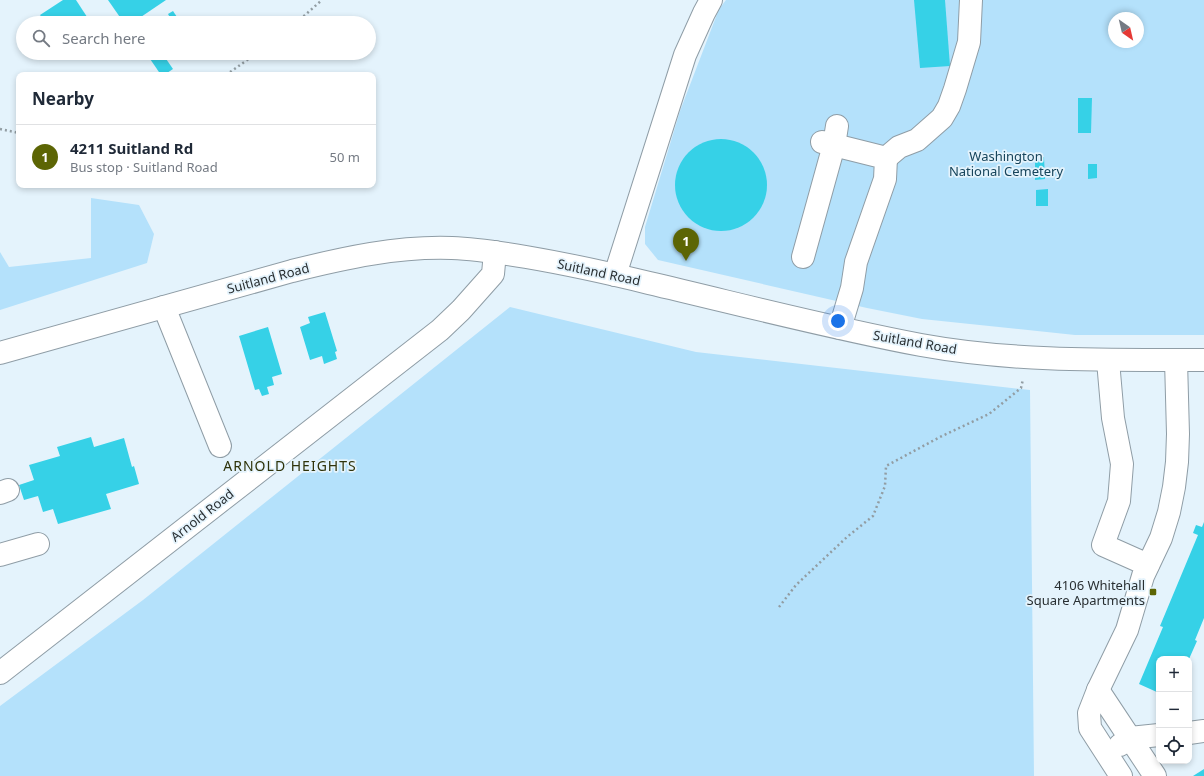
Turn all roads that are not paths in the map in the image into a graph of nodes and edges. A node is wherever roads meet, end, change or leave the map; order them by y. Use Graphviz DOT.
graph roads {
  1 [pos="711,0"];
  2 [pos="971,0"];
  3 [pos="886,158"];
  4 [pos="495,252"];
  5 [pos="803,257"];
  6 [pos="614,275"];
  7 [pos="164,307"];
  8 [pos="840,328"];
  9 [pos="0,353"];
  10 [pos="1108,360"];
  11 [pos="1176,360"];
  12 [pos="1204,360"];
  13 [pos="220,446"];
  14 [pos="38,544"];
  15 [pos="0,554"];
  16 [pos="1148,565"];
  17 [pos="0,673"];
  18 [pos="1098,690"];
  19 [pos="1204,731"];
  20 [pos="1192,733"];
  21 [pos="1156,735"];
  22 [pos="1130,738"];
  23 [pos="1107,754"];
  24 [pos="1121,776"];
  25 [pos="1155,776"];
  1 -- 6 [label="main road"];
  2 -- 3 [label="main road"];
  3 -- 5 [label="main road"];
  3 -- 8 [label="main road"];
  4 -- 6 [label="main road, Suitland Road"];
  4 -- 7 [label="main road, Suitland Road"];
  4 -- 17 [label="main road, Arnold Road"];
  6 -- 8 [label="main road, Suitland Road"];
  7 -- 9 [label="main road, Suitland Road"];
  7 -- 13 [label="main road"];
  8 -- 10 [label="main road, Suitland Road"];
  10 -- 11 [label="main road, Suitland Road"];
  10 -- 16 [label="main road"];
  11 -- 12 [label="main road, Suitland Road"];
  11 -- 16 [label="main road"];
  14 -- 15 [label="main road"];
  16 -- 18 [label="main road"];
  18 -- 22 [label="main road"];
  18 -- 23 [label="main road"];
  19 -- 20 [label="main road"];
  21 -- 22 [label="main road"];
  22 -- 23 [label="main road"];
  22 -- 25 [label="main road"];
  23 -- 24 [label="main road"];
}
